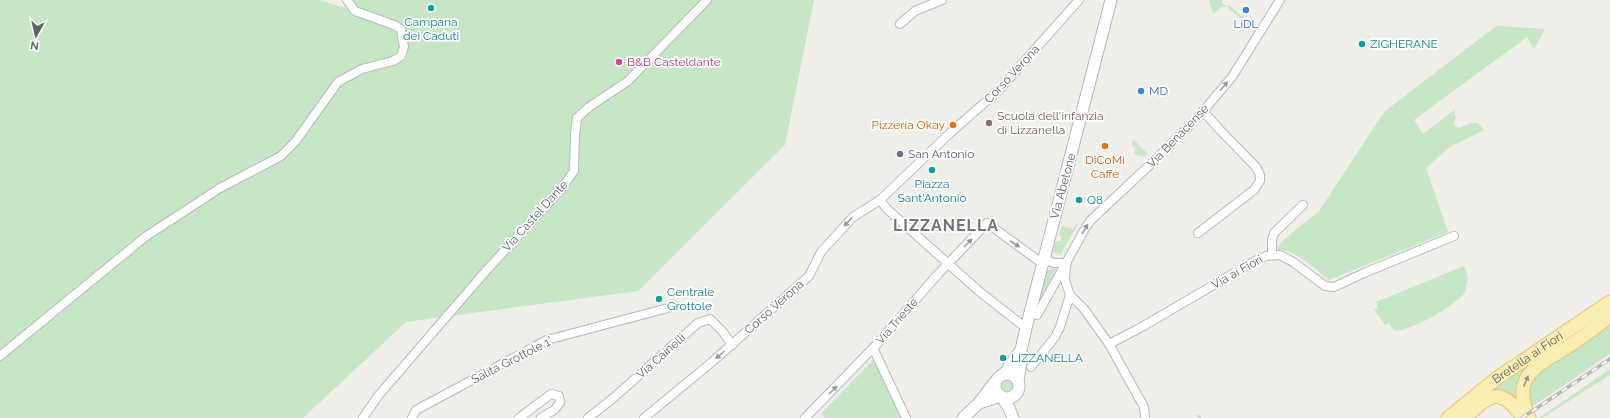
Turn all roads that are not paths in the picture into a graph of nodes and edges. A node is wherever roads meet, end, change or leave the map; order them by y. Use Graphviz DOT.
graph roads {
  1 [pos="347,0"];
  2 [pos="707,0"];
  3 [pos="942,0"];
  4 [pos="1079,0"];
  5 [pos="1111,0"];
  6 [pos="1280,0"];
  7 [pos="900,24"];
  8 [pos="1203,111"];
  9 [pos="880,200"];
  10 [pos="1303,205"];
  11 [pos="1198,233"];
  12 [pos="1454,236"];
  13 [pos="1272,255"];
  14 [pos="1043,261"];
  15 [pos="1067,263"];
  16 [pos="948,264"];
  17 [pos="1070,295"];
  18 [pos="1610,302"];
  19 [pos="668,308"];
  20 [pos="1037,314"];
  21 [pos="1610,316"];
  22 [pos="1026,328"];
  23 [pos="1109,344"];
  24 [pos="732,345"];
  25 [pos="873,348"];
  26 [pos="1020,350"];
  27 [pos="0,356"];
  28 [pos="1031,367"];
  29 [pos="1004,374"];
  30 [pos="1018,381"];
  31 [pos="994,383"];
  32 [pos="1016,394"];
  33 [pos="1001,396"];
  34 [pos="979,403"];
  35 [pos="649,416"];
  36 [pos="363,418"];
  37 [pos="412,418"];
  38 [pos="519,418"];
  39 [pos="541,418"];
  40 [pos="588,418"];
  41 [pos="805,418"];
  42 [pos="906,418"];
  43 [pos="963,418"];
  44 [pos="1013,418"];
  45 [pos="1145,418"];
  46 [pos="1448,418"];
  47 [pos="1465,418"];
  48 [pos="1524,418"];
  49 [pos="1529,418"];
  1 -- 27 [label="street"];
  2 -- 36 [label="street, Via Castel Dante"];
  3 -- 7 [label="street"];
  4 -- 9 [label="street, Corso Verona"];
  5 -- 14 [label="main road, Via Abetone"];
  8 -- 6 [label="street, Via Benacense, one-way"];
  8 -- 11 [label="street"];
  15 -- 8 [label="street, Via Benacense, one-way"];
  9 -- 16 [label="street"];
  9 -- 24 [label="street, Corso Verona, one-way"];
  10 -- 13 [label="street"];
  12 -- 13 [label="street, Via ai Fiori"];
  13 -- 23 [label="street, Via ai Fiori"];
  14 -- 15 [label="street"];
  16 -- 14 [label="street, Via Trieste, one-way"];
  14 -- 22 [label="main road, Via Abetone"];
  15 -- 17 [label="street"];
  15 -- 20 [label="street, Via Benacense"];
  16 -- 22 [label="street"];
  16 -- 25 [label="street, Via Trieste"];
  17 -- 23 [label="street"];
  17 -- 28 [label="street"];
  18 -- 46 [label="main road, Bretella ai Fiori"];
  19 -- 37 [label="street, Salita Grottole 1°"];
  49 -- 21 [label="main road, one-way"];
  22 -- 26 [label="main road, Via Abetone"];
  23 -- 45 [label="street"];
  24 -- 35 [label="street, Corso Verona, one-way"];
  24 -- 40 [label="street, Via Cainelli"];
  41 -- 25 [label="street, Via Trieste, one-way"];
  25 -- 42 [label="street"];
  26 -- 29 [label="main road"];
  26 -- 30 [label="main road"];
  29 -- 30 [label="main road"];
  29 -- 31 [label="main road"];
  30 -- 32 [label="main road"];
  31 -- 33 [label="main road"];
  31 -- 34 [label="main road"];
  32 -- 33 [label="main road"];
  32 -- 44 [label="main road"];
  33 -- 34 [label="main road"];
  33 -- 44 [label="main road"];
  34 -- 43 [label="main road"];
  38 -- 39 [label="street"];
  47 -- 48 [label="main road"];
}
